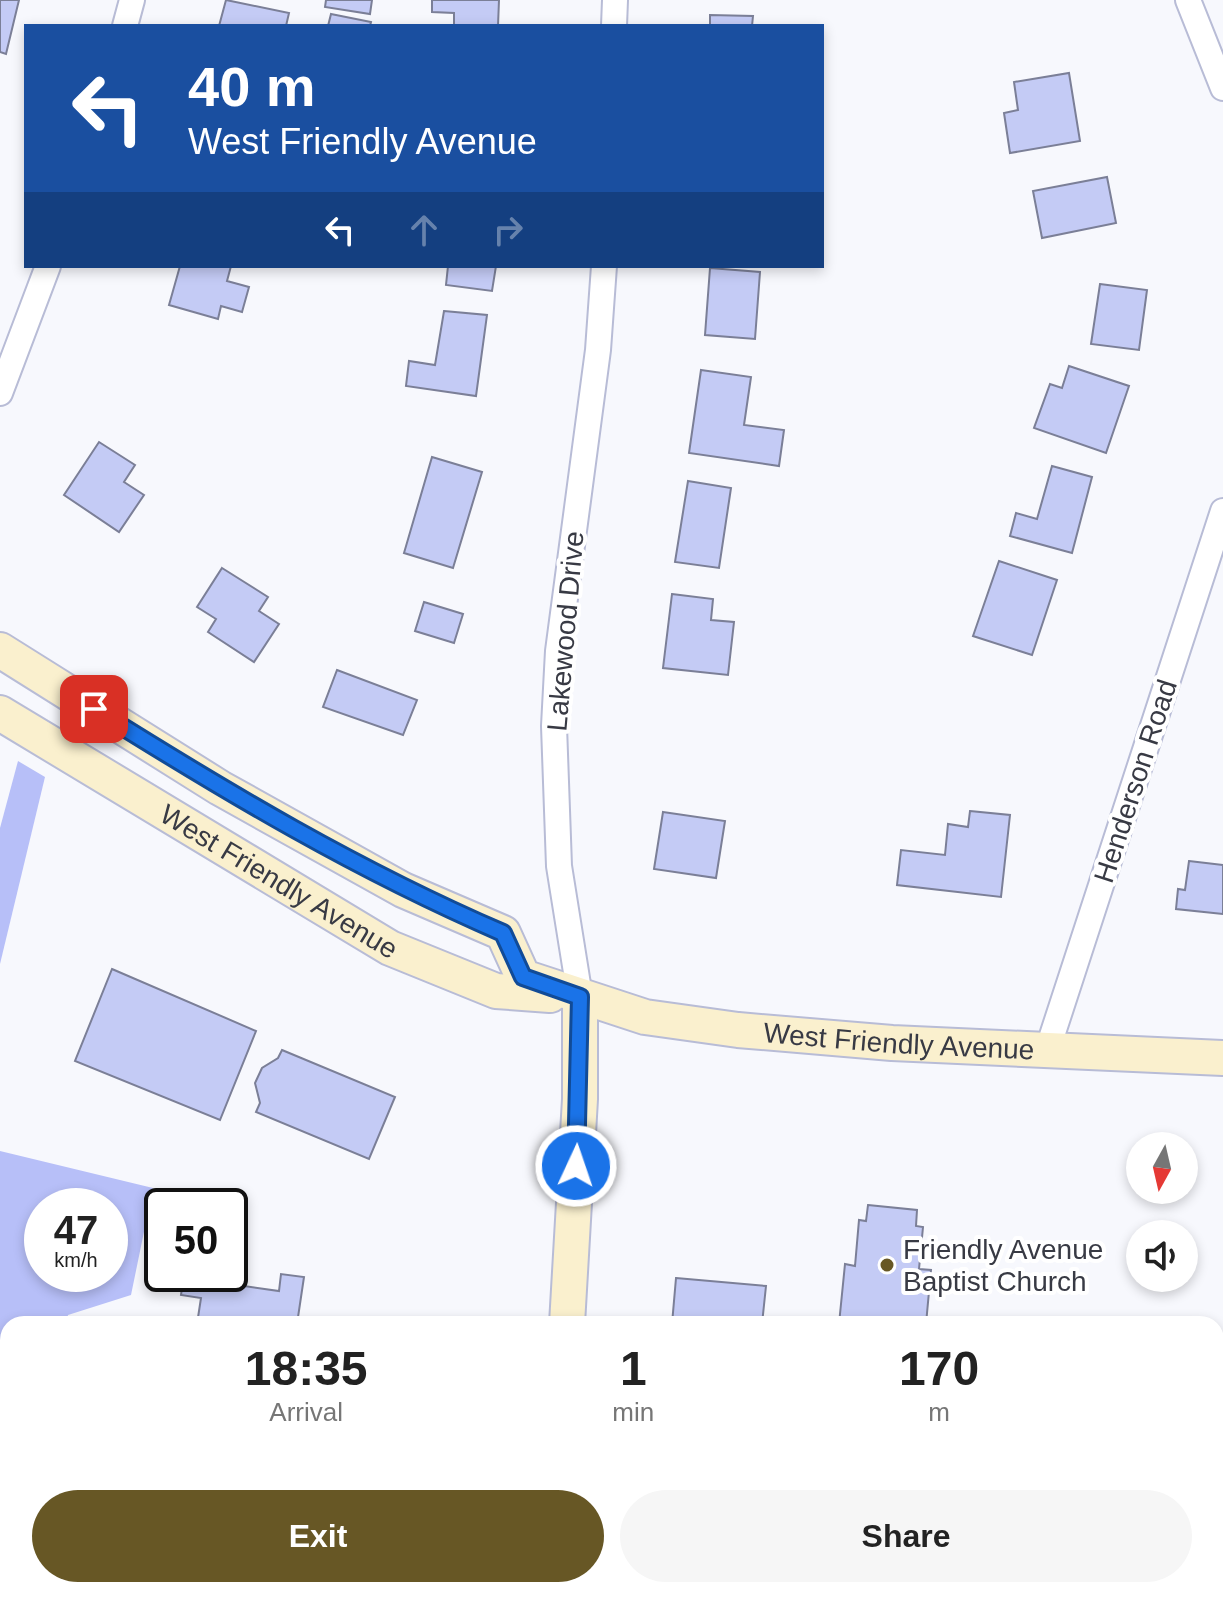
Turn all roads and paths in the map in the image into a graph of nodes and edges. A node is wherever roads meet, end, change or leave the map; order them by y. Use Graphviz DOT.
graph roads {
  1 [pos="132,0"];
  2 [pos="615,0"];
  3 [pos="1188,0"];
  4 [pos="126,24"];
  5 [pos="614,24"];
  6 [pos="1223,88"];
  7 [pos="47,268"];
  8 [pos="604,268"];
  9 [pos="0,393"];
  10 [pos="1223,511"];
  11 [pos="0,650"];
  12 [pos="0,713"];
  13 [pos="580,997"];
  14 [pos="1047,1051"];
  15 [pos="1223,1058"];
  16 [pos="567,1316"];
  1 -- 4 [label="street"];
  2 -- 5 [label="street"];
  3 -- 6 [label="street"];
  7 -- 9 [label="street"];
  8 -- 13 [label="street, Lakewood Drive"];
  10 -- 14 [label="street, Henderson Road"];
  11 -- 13 [label="main road, West Friendly Avenue"];
  12 -- 13 [label="main road, West Friendly Avenue"];
  13 -- 14 [label="main road, West Friendly Avenue"];
  13 -- 16 [label="main road"];
  14 -- 15 [label="main road, West Friendly Avenue"];
}
